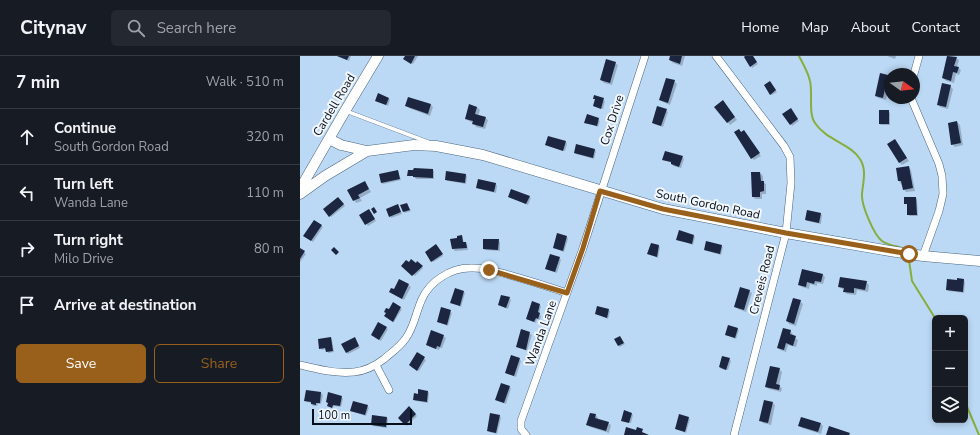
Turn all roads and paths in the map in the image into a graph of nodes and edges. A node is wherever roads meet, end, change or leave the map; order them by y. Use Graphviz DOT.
graph roads {
  1 [pos="378,56"];
  2 [pos="645,56"];
  3 [pos="716,56"];
  4 [pos="919,56"];
  5 [pos="916,68"];
  6 [pos="913,104"];
  7 [pos="345,111"];
  8 [pos="329,139"];
  9 [pos="436,146"];
  10 [pos="367,151"];
  11 [pos="300,189"];
  12 [pos="600,191"];
  13 [pos="300,194"];
  14 [pos="786,233"];
  15 [pos="923,256"];
  16 [pos="980,261"];
  17 [pos="567,293"];
  18 [pos="300,365"];
  19 [pos="376,365"];
  20 [pos="389,390"];
  21 [pos="526,435"];
  22 [pos="735,435"];
  1 -- 7 [label="street, Cardell Road"];
  2 -- 12 [label="street, Cox Drive"];
  3 -- 14 [label="street, Creveis Road"];
  4 -- 5 [label="street"];
  6 -- 15 [label="street"];
  7 -- 8 [label="street, Cardell Road"];
  7 -- 9 [label="lane, South Gordon Road"];
  8 -- 10 [label="street, South Gordon Road"];
  8 -- 11 [label="street, Cardell Road"];
  9 -- 10 [label="street, South Gordon Road"];
  9 -- 12 [label="street, South Gordon Road"];
  10 -- 13 [label="street"];
  12 -- 14 [label="street, South Gordon Road"];
  12 -- 17 [label="street, Wanda Lane"];
  14 -- 15 [label="street, South Gordon Road"];
  14 -- 22 [label="street, Creveis Road"];
  15 -- 16 [label="street, South Gordon Road"];
  17 -- 19 [label="street"];
  17 -- 21 [label="street, Wanda Lane"];
  18 -- 19 [label="street"];
  19 -- 20 [label="street"];
}
